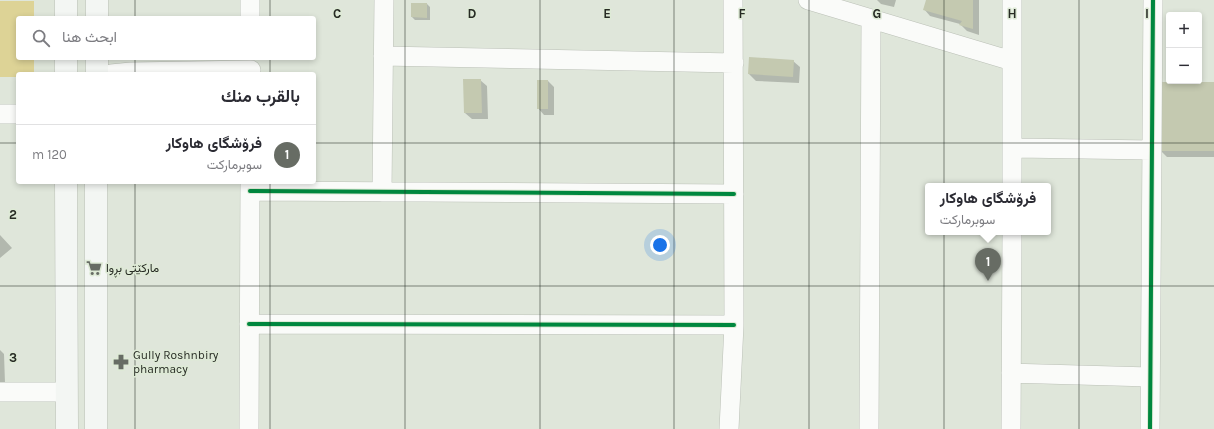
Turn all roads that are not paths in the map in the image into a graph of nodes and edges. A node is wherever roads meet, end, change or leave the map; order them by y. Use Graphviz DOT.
graph roads {
  1 [pos="66,0"];
  2 [pos="98,0"];
  3 [pos="250,0"];
  4 [pos="384,0"];
  5 [pos="733,0"];
  6 [pos="808,0"];
  7 [pos="1012,0"];
  8 [pos="1153,0"];
  9 [pos="66,16"];
  10 [pos="97,16"];
  11 [pos="250,16"];
  12 [pos="871,19"];
  13 [pos="384,56"];
  14 [pos="66,60"];
  15 [pos="97,60"];
  16 [pos="1012,61"];
  17 [pos="734,63"];
  18 [pos="251,67"];
  19 [pos="66,72"];
  20 [pos="97,72"];
  21 [pos="131,72"];
  22 [pos="0,114"];
  23 [pos="16,114"];
  24 [pos="1012,148"];
  25 [pos="1152,150"];
  26 [pos="1012,183"];
  27 [pos="66,184"];
  28 [pos="96,184"];
  29 [pos="250,187"];
  30 [pos="382,192"];
  31 [pos="734,194"];
  32 [pos="1012,235"];
  33 [pos="249,324"];
  34 [pos="734,325"];
  35 [pos="1011,373"];
  36 [pos="1150,377"];
  37 [pos="0,392"];
  38 [pos="67,392"];
  39 [pos="67,429"];
  40 [pos="96,429"];
  41 [pos="249,429"];
  42 [pos="729,429"];
  43 [pos="869,429"];
  44 [pos="1011,429"];
  45 [pos="1150,429"];
  1 -- 9 [label="main road"];
  2 -- 10 [label="main road"];
  3 -- 11 [label="street"];
  4 -- 13 [label="street"];
  5 -- 17 [label="street"];
  6 -- 12 [label="street"];
  7 -- 16 [label="street"];
  8 -- 25 [label="street"];
  12 -- 16 [label="street"];
  12 -- 43 [label="street"];
  13 -- 17 [label="street"];
  13 -- 30 [label="street"];
  14 -- 19 [label="main road"];
  15 -- 20 [label="main road"];
  16 -- 24 [label="street"];
  17 -- 31 [label="street"];
  18 -- 21 [label="street"];
  22 -- 23 [label="street"];
  24 -- 25 [label="street"];
  24 -- 26 [label="street"];
  25 -- 36 [label="street"];
  27 -- 38 [label="main road"];
  28 -- 40 [label="main road"];
  29 -- 30 [label="street"];
  29 -- 33 [label="street"];
  30 -- 31 [label="street"];
  31 -- 34 [label="street"];
  32 -- 35 [label="street"];
  33 -- 34 [label="street"];
  33 -- 41 [label="street"];
  34 -- 42 [label="street"];
  35 -- 36 [label="street"];
  35 -- 44 [label="street"];
  36 -- 45 [label="street"];
  37 -- 38 [label="street"];
  38 -- 39 [label="main road"];
}
